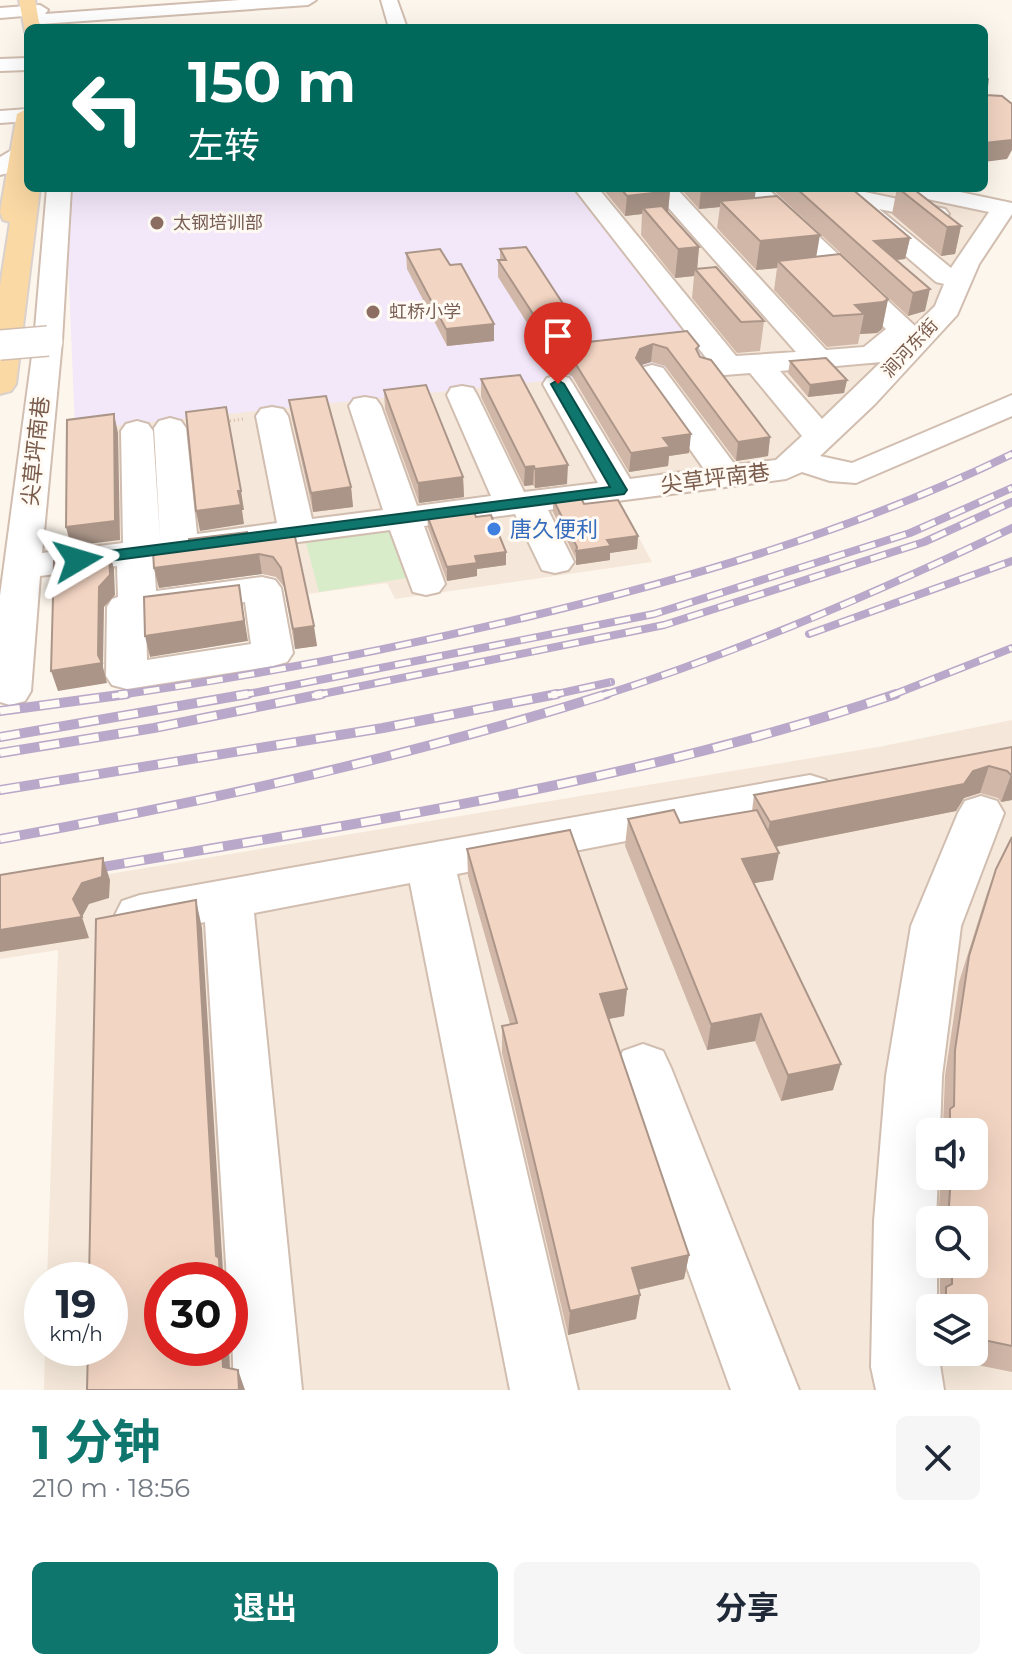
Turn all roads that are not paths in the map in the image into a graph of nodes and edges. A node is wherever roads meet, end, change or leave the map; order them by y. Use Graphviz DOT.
graph roads {
  1 [pos="308,0"];
  2 [pos="389,0"];
  3 [pos="0,13"];
  4 [pos="36,14"];
  5 [pos="397,24"];
  6 [pos="24,64"];
  7 [pos="0,65"];
  8 [pos="24,115"];
  9 [pos="0,117"];
  10 [pos="24,124"];
  11 [pos="11,152"];
  12 [pos="0,168"];
  13 [pos="27,192"];
  14 [pos="43,192"];
  15 [pos="59,192"];
  16 [pos="589,192"];
  17 [pos="667,192"];
  18 [pos="834,192"];
  19 [pos="926,192"];
  20 [pos="849,195"];
  21 [pos="752,201"];
  22 [pos="721,217"];
  23 [pos="692,220"];
  24 [pos="993,225"];
  25 [pos="617,227"];
  26 [pos="842,272"];
  27 [pos="811,275"];
  28 [pos="945,276"];
  29 [pos="780,278"];
  30 [pos="748,281"];
  31 [pos="721,284"];
  32 [pos="0,285"];
  33 [pos="694,287"];
  34 [pos="667,290"];
  35 [pos="48,341"];
  36 [pos="0,345"];
  37 [pos="819,360"];
  38 [pos="733,366"];
  39 [pos="652,374"];
  40 [pos="0,384"];
  41 [pos="558,384"];
  42 [pos="462,395"];
  43 [pos="1012,404"];
  44 [pos="365,406"];
  45 [pos="272,416"];
  46 [pos="802,455"];
  47 [pos="726,477"];
  48 [pos="619,490"];
  49 [pos="519,503"];
  50 [pos="403,518"];
  51 [pos="297,532"];
  52 [pos="180,547"];
  53 [pos="138,552"];
  54 [pos="11,553"];
  55 [pos="555,562"];
  56 [pos="426,584"];
  57 [pos="137,605"];
  58 [pos="10,691"];
  59 [pos="851,784"];
  60 [pos="981,813"];
  61 [pos="430,862"];
  62 [pos="228,899"];
  63 [pos="108,921"];
  64 [pos="643,1068"];
  65 [pos="268,1390"];
  66 [pos="544,1390"];
  67 [pos="765,1390"];
  68 [pos="910,1390"];
  1 -- 4 [label="street"];
  2 -- 5 [label="street"];
  3 -- 4 [label="street"];
  6 -- 7 [label="street"];
  8 -- 9 [label="street"];
  10 -- 11 [label="main road"];
  11 -- 12 [label="street"];
  11 -- 32 [label="main road"];
  13 -- 40 [label="main road"];
  14 -- 54 [label="street"];
  15 -- 35 [label="street, 尖草坪南巷"];
  16 -- 25 [label="street"];
  17 -- 23 [label="street"];
  18 -- 20 [label="street"];
  19 -- 24 [label="street"];
  20 -- 24 [label="street"];
  20 -- 28 [label="street"];
  21 -- 26 [label="street"];
  22 -- 23 [label="street"];
  23 -- 25 [label="street"];
  23 -- 30 [label="street"];
  24 -- 46 [label="street, 涧河东街"];
  25 -- 34 [label="street"];
  26 -- 27 [label="street"];
  26 -- 37 [label="street"];
  29 -- 30 [label="street"];
  30 -- 31 [label="street"];
  30 -- 37 [label="street"];
  33 -- 34 [label="street"];
  34 -- 38 [label="street"];
  35 -- 36 [label="street, bridge"];
  35 -- 54 [label="street, 尖草坪南巷"];
  37 -- 38 [label="street"];
  38 -- 46 [label="street"];
  39 -- 47 [label="street"];
  41 -- 48 [label="street"];
  42 -- 49 [label="street"];
  43 -- 46 [label="street"];
  44 -- 50 [label="street"];
  45 -- 51 [label="street"];
  46 -- 47 [label="street, 尖草坪南巷"];
  47 -- 48 [label="street, 尖草坪南巷"];
  48 -- 49 [label="street, 尖草坪南巷"];
  49 -- 50 [label="street, 尖草坪南巷"];
  49 -- 55 [label="street"];
  50 -- 51 [label="street, 尖草坪南巷"];
  50 -- 56 [label="street"];
  51 -- 52 [label="street, 尖草坪南巷"];
  52 -- 53 [label="street, 尖草坪南巷"];
  52 -- 53 [label="street"];
  53 -- 54 [label="street, 尖草坪南巷"];
  53 -- 57 [label="street"];
  54 -- 58 [label="street"];
  59 -- 61 [label="street"];
  60 -- 68 [label="street"];
  61 -- 62 [label="street"];
  61 -- 66 [label="street"];
  62 -- 63 [label="street"];
  62 -- 65 [label="street"];
  64 -- 67 [label="street"];
}
